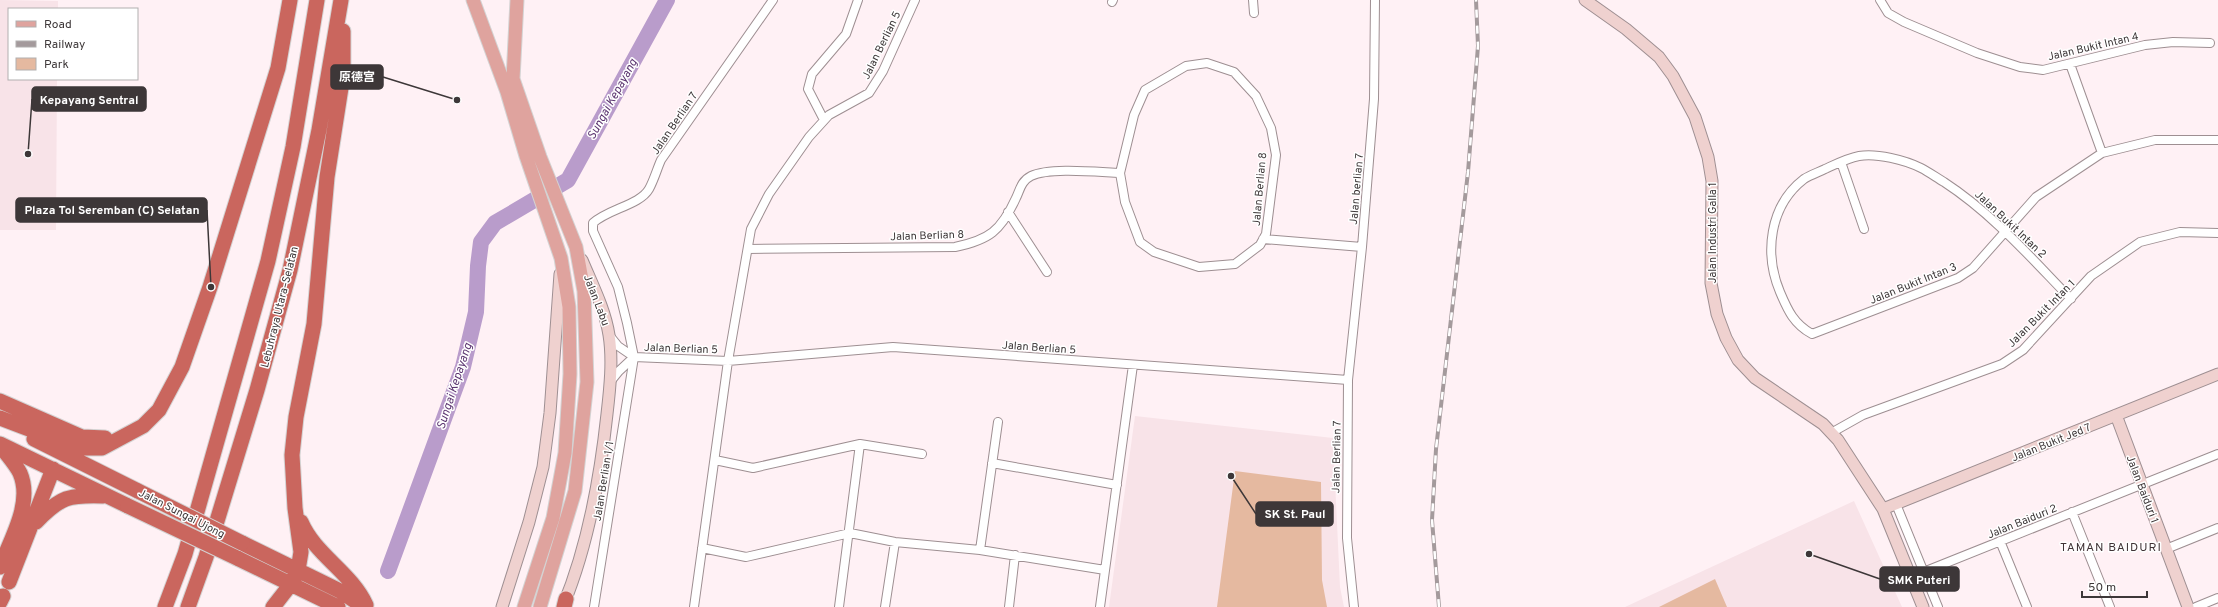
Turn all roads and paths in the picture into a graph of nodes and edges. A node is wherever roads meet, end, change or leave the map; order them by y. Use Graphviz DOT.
graph roads {
  1 [pos="290,0"];
  2 [pos="317,0"];
  3 [pos="342,0"];
  4 [pos="473,0"];
  5 [pos="517,0"];
  6 [pos="773,0"];
  7 [pos="858,0"];
  8 [pos="915,0"];
  9 [pos="1253,0"];
  10 [pos="1374,0"];
  11 [pos="1585,0"];
  12 [pos="1880,0"];
  13 [pos="1254,13"];
  14 [pos="2210,43"];
  15 [pos="2070,64"];
  16 [pos="824,120"];
  17 [pos="2218,140"];
  18 [pos="2102,153"];
  19 [pos="1841,162"];
  20 [pos="1120,173"];
  21 [pos="1008,212"];
  22 [pos="1864,229"];
  23 [pos="2005,231"];
  24 [pos="2218,233"];
  25 [pos="1263,239"];
  26 [pos="576,247"];
  27 [pos="1362,247"];
  28 [pos="748,249"];
  29 [pos="561,258"];
  30 [pos="1047,272"];
  31 [pos="2071,299"];
  32 [pos="1812,334"];
  33 [pos="610,336"];
  34 [pos="634,357"];
  35 [pos="728,361"];
  36 [pos="1133,365"];
  37 [pos="2218,374"];
  38 [pos="1348,380"];
  39 [pos="610,382"];
  40 [pos="0,400"];
  41 [pos="2116,415"];
  42 [pos="0,419"];
  43 [pos="998,422"];
  44 [pos="1831,432"];
  45 [pos="122,439"];
  46 [pos="0,444"];
  47 [pos="860,444"];
  48 [pos="922,454"];
  49 [pos="2218,454"];
  50 [pos="714,460"];
  51 [pos="992,463"];
  52 [pos="53,469"];
  53 [pos="1117,485"];
  54 [pos="2142,485"];
  55 [pos="108,496"];
  56 [pos="1896,504"];
  57 [pos="295,508"];
  58 [pos="1883,509"];
  59 [pos="2072,512"];
  60 [pos="30,528"];
  61 [pos="2218,528"];
  62 [pos="850,533"];
  63 [pos="895,542"];
  64 [pos="2000,542"];
  65 [pos="702,548"];
  66 [pos="2166,549"];
  67 [pos="980,550"];
  68 [pos="185,554"];
  69 [pos="1015,555"];
  70 [pos="0,567"];
  71 [pos="298,570"];
  72 [pos="1105,570"];
  73 [pos="1924,572"];
  74 [pos="1911,578"];
  75 [pos="9,582"];
  76 [pos="291,584"];
  77 [pos="2218,598"];
  78 [pos="564,604"];
  79 [pos="363,605"];
  80 [pos="156,607"];
  81 [pos="165,607"];
  82 [pos="188,607"];
  83 [pos="273,607"];
  84 [pos="338,607"];
  85 [pos="502,607"];
  86 [pos="524,607"];
  87 [pos="540,607"];
  88 [pos="594,607"];
  89 [pos="694,607"];
  90 [pos="839,607"];
  91 [pos="885,607"];
  92 [pos="1009,607"];
  93 [pos="1100,607"];
  94 [pos="1354,607"];
  95 [pos="1923,607"];
  96 [pos="1938,607"];
  97 [pos="2027,607"];
  98 [pos="2110,607"];
  99 [pos="2188,607"];
  100 [pos="2196,607"];
  1 -- 45 [label="highway"];
  2 -- 68 [label="highway, Lebuhraya Utara–Selatan"];
  3 -- 57 [label="highway"];
  3 -- 82 [label="highway, Lebuhraya Utara–Selatan"];
  4 -- 29 [label="main road"];
  5 -- 26 [label="main road, Jalan Labu"];
  6 -- 34 [label="street, Jalan Berlian 7"];
  7 -- 16 [label="street"];
  8 -- 16 [label="street, Jalan Berlian 5"];
  9 -- 13 [label="street"];
  10 -- 27 [label="street, Jalan berlian 7"];
  11 -- 44 [label="main road, Jalan Industri Galla 1"];
  12 -- 15 [label="street, Jalan Bukit Intan 4"];
  14 -- 15 [label="street, Jalan Bukit Intan 4"];
  15 -- 18 [label="street"];
  16 -- 28 [label="street, Jalan Berlian 5"];
  17 -- 18 [label="street, Jalan Bukit Intan 3"];
  18 -- 23 [label="street, Jalan Bukit Intan 3"];
  19 -- 22 [label="street"];
  19 -- 23 [label="street, Jalan Bukit Intan 2"];
  19 -- 32 [label="street, Jalan Bukit Intan 2"];
  20 -- 21 [label="street, Jalan Berlian 8"];
  20 -- 25 [label="street, Jalan Berlian 8"];
  20 -- 25 [label="street, Jalan Berlian 8"];
  21 -- 28 [label="street, Jalan Berlian 8"];
  21 -- 30 [label="street"];
  23 -- 31 [label="street, Jalan Bukit Intan 2"];
  23 -- 32 [label="street, Jalan Bukit Intan 3"];
  24 -- 31 [label="street, Jalan Bukit Intan 1"];
  25 -- 27 [label="street, Jalan Berlian 8"];
  26 -- 33 [label="main road, Jalan Labu"];
  26 -- 87 [label="main road"];
  27 -- 38 [label="street, Jalan berlian 7"];
  28 -- 35 [label="street, Jalan Berlian 5"];
  29 -- 85 [label="main road"];
  29 -- 86 [label="main road"];
  31 -- 44 [label="street, Jalan Bukit Intan 1"];
  33 -- 34 [label="street, Jalan Berlian 5"];
  33 -- 39 [label="main road, Jalan Labu"];
  34 -- 35 [label="street, Jalan Berlian 5"];
  34 -- 39 [label="street, Jalan Berlian 5"];
  34 -- 88 [label="street, Jalan Berlian 1/1"];
  35 -- 36 [label="street, Jalan Berlian 5"];
  35 -- 50 [label="street"];
  36 -- 38 [label="street, Jalan Berlian 5"];
  36 -- 53 [label="street"];
  37 -- 41 [label="main road, Jalan Bukit Jed 7"];
  38 -- 94 [label="street, Jalan Berlian 7"];
  39 -- 78 [label="main road, Jalan Labu"];
  40 -- 45 [label="highway"];
  41 -- 54 [label="main road, Jalan Baiduri 1"];
  41 -- 56 [label="main road, Jalan Bukit Jed 7"];
  42 -- 45 [label="highway"];
  42 -- 71 [label="highway, Jalan Sungai Ujong, bridge"];
  43 -- 51 [label="street"];
  44 -- 58 [label="main road, Jalan Industri Galla 1"];
  46 -- 52 [label="highway, Jalan Sungai Ujong"];
  46 -- 70 [label="highway"];
  47 -- 48 [label="street"];
  47 -- 50 [label="street"];
  47 -- 62 [label="street"];
  49 -- 54 [label="street, Jalan Baiduri 2"];
  50 -- 65 [label="street"];
  51 -- 53 [label="street"];
  51 -- 67 [label="street"];
  52 -- 55 [label="highway, Jalan Sungai Ujong"];
  52 -- 60 [label="highway"];
  53 -- 72 [label="street"];
  54 -- 59 [label="street, Jalan Baiduri 2"];
  54 -- 66 [label="main road, Jalan Baiduri 1"];
  55 -- 60 [label="highway"];
  55 -- 76 [label="highway, Jalan Sungai Ujong, bridge"];
  56 -- 58 [label="main road, Jalan Bukit Jed 7"];
  56 -- 73 [label="street"];
  57 -- 71 [label="highway"];
  57 -- 79 [label="highway"];
  58 -- 74 [label="main road, Jalan Industri Galla 1"];
  59 -- 64 [label="street, Jalan Baiduri 2"];
  59 -- 98 [label="street"];
  60 -- 75 [label="highway"];
  61 -- 66 [label="street"];
  62 -- 63 [label="street"];
  62 -- 65 [label="street"];
  62 -- 90 [label="street"];
  63 -- 67 [label="street"];
  63 -- 91 [label="street"];
  64 -- 73 [label="street, Jalan Baiduri 2"];
  64 -- 97 [label="street"];
  65 -- 89 [label="street"];
  66 -- 99 [label="main road, Jalan Baiduri 1"];
  67 -- 69 [label="street"];
  68 -- 80 [label="highway"];
  68 -- 81 [label="highway, Lebuhraya Utara–Selatan"];
  69 -- 72 [label="street"];
  69 -- 92 [label="street"];
  71 -- 76 [label="highway"];
  71 -- 79 [label="highway, Jalan Sungai Ujong"];
  72 -- 93 [label="street"];
  73 -- 74 [label="street, Jalan Baiduri 2"];
  73 -- 96 [label="street"];
  74 -- 95 [label="main road, Jalan Industri Galla 1"];
  76 -- 83 [label="highway"];
  76 -- 84 [label="highway, Jalan Sungai Ujong"];
  77 -- 100 [label="street"];
}
